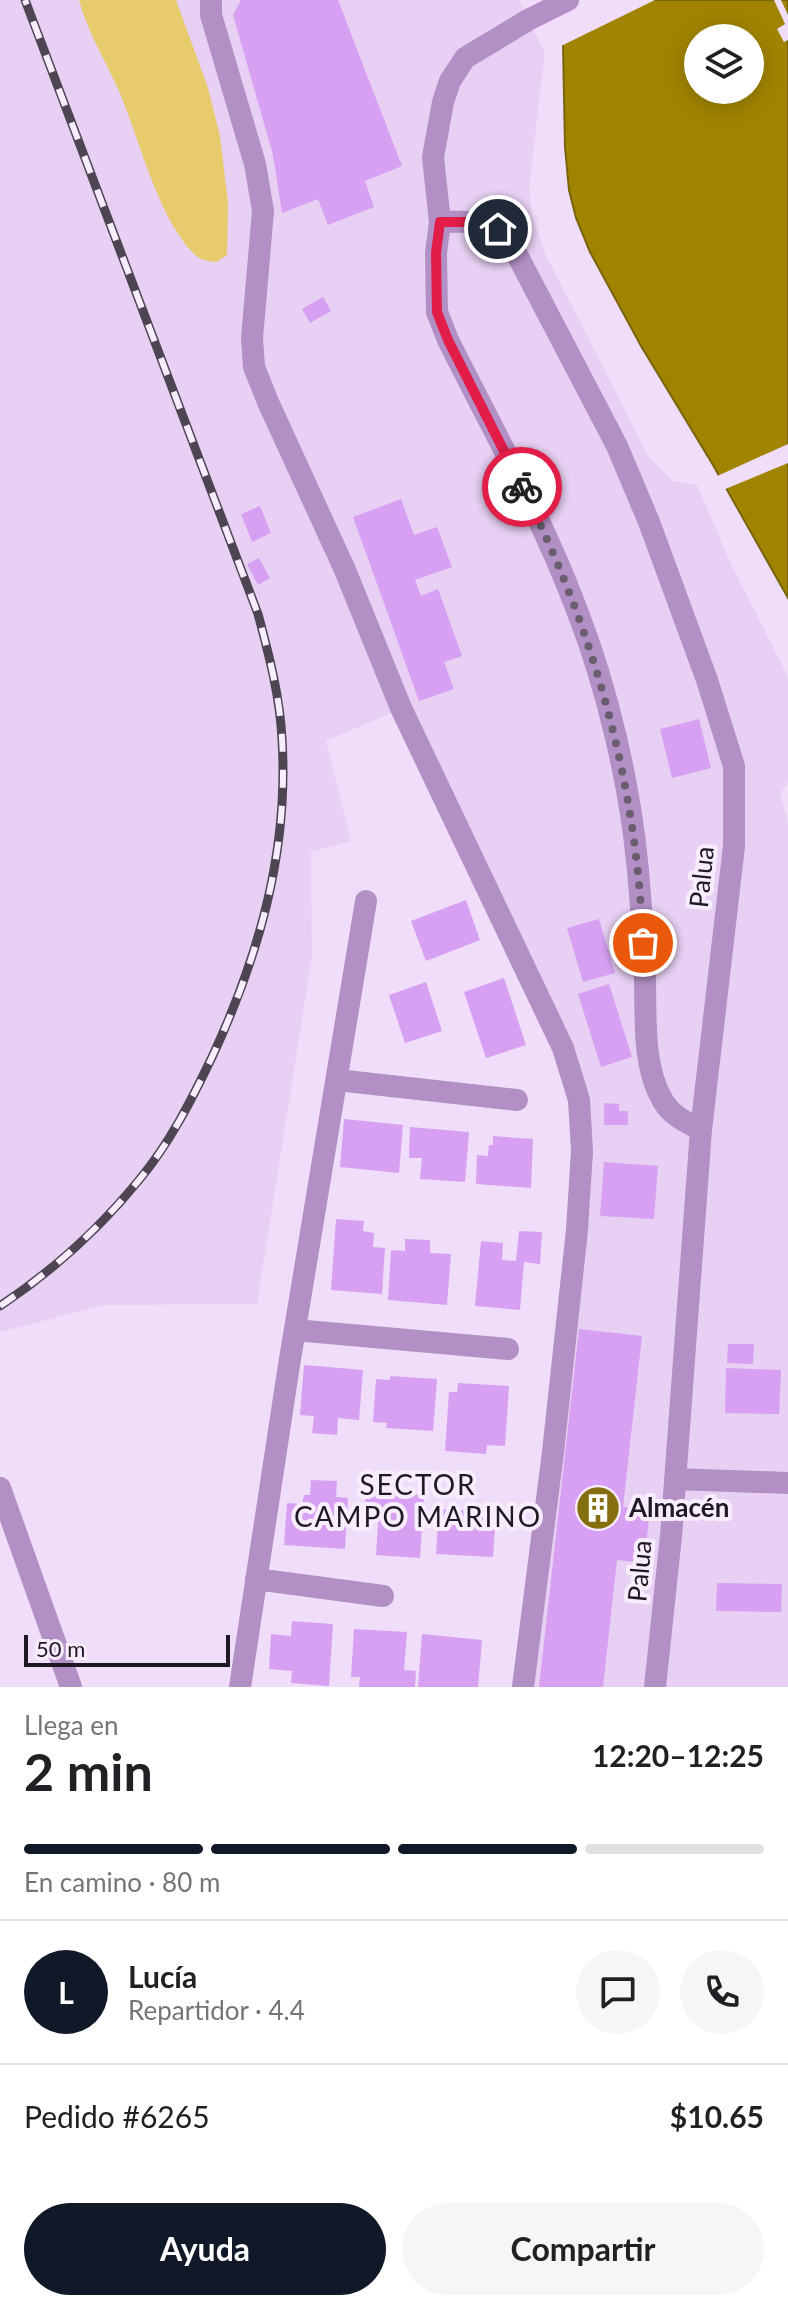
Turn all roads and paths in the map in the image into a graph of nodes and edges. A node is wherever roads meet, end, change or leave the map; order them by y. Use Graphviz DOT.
graph roads {
  1 [pos="211,0"];
  2 [pos="568,0"];
  3 [pos="440,222"];
  4 [pos="366,901"];
  5 [pos="337,1080"];
  6 [pos="517,1100"];
  7 [pos="701,1130"];
  8 [pos="295,1330"];
  9 [pos="508,1349"];
  10 [pos="675,1479"];
  11 [pos="788,1483"];
  12 [pos="0,1488"];
  13 [pos="256,1579"];
  14 [pos="383,1596"];
  15 [pos="71,1687"];
  16 [pos="240,1687"];
  17 [pos="523,1687"];
  18 [pos="655,1687"];
  1 -- 17 [label="street"];
  2 -- 3 [label="street"];
  3 -- 7 [label="street"];
  3 -- 7 [label="street, Palua"];
  4 -- 5 [label="street"];
  5 -- 6 [label="street"];
  5 -- 8 [label="street"];
  7 -- 10 [label="street, Palua"];
  8 -- 9 [label="street"];
  8 -- 13 [label="street"];
  10 -- 11 [label="street"];
  10 -- 18 [label="street, Palua"];
  12 -- 15 [label="street"];
  13 -- 14 [label="street"];
  13 -- 16 [label="street"];
}
